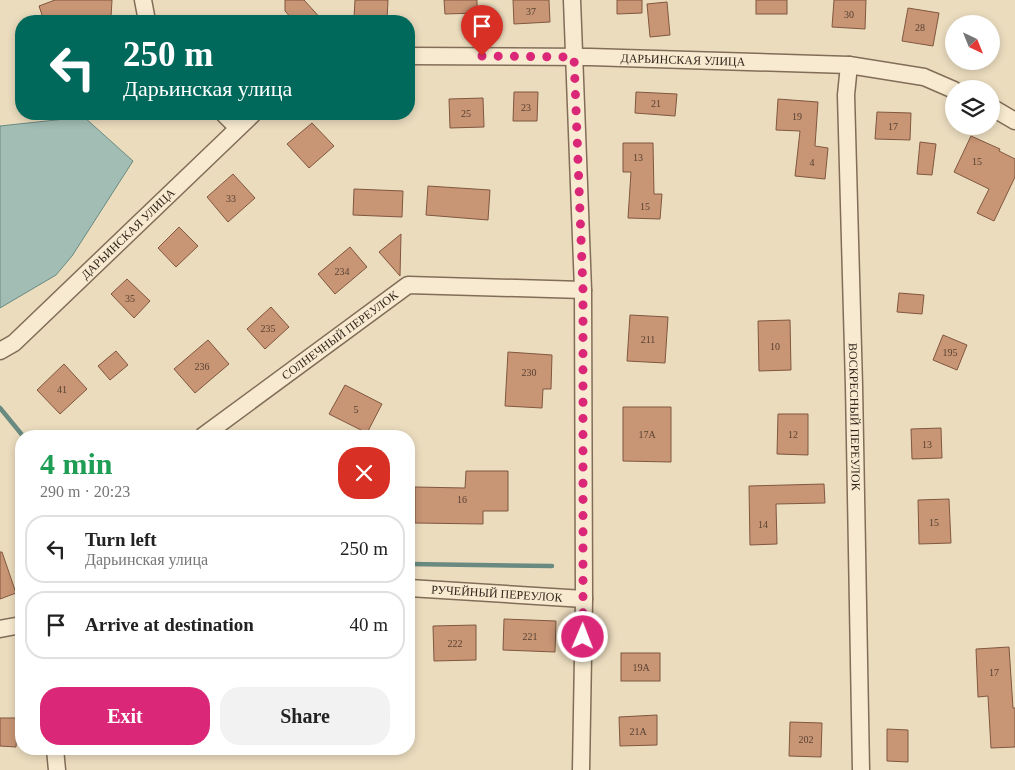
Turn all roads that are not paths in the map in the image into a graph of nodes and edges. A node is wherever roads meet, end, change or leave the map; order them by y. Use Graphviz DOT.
graph roads {
  1 [pos="143,0"];
  2 [pos="572,0"];
  3 [pos="146,15"];
  4 [pos="415,56"];
  5 [pos="574,57"];
  6 [pos="849,65"];
  7 [pos="945,86"];
  8 [pos="1000,112"];
  9 [pos="230,120"];
  10 [pos="247,120"];
  11 [pos="1015,121"];
  12 [pos="238,128"];
  13 [pos="583,290"];
  14 [pos="0,351"];
  15 [pos="211,430"];
  16 [pos="415,588"];
  17 [pos="584,599"];
  18 [pos="15,627"];
  19 [pos="0,629"];
  20 [pos="56,755"];
  21 [pos="57,770"];
  22 [pos="581,770"];
  23 [pos="861,770"];
  1 -- 3 [label="street"];
  2 -- 5 [label="street"];
  4 -- 5 [label="street, ДАРЬИНСКАЯ УЛИЦА"];
  5 -- 6 [label="street, ДАРЬИНСКАЯ УЛИЦА"];
  5 -- 13 [label="street"];
  6 -- 7 [label="street, ДАРЬИНСКАЯ УЛИЦА"];
  6 -- 23 [label="street, ВОСКРЕСНЫЙ ПЕРЕУЛОК"];
  8 -- 11 [label="street"];
  9 -- 12 [label="street"];
  10 -- 12 [label="street, ДАРЬИНСКАЯ УЛИЦА"];
  12 -- 14 [label="street, ДАРЬИНСКАЯ УЛИЦА"];
  13 -- 15 [label="street, СОЛНЕЧНЫЙ ПЕРЕУЛОК"];
  13 -- 17 [label="street"];
  16 -- 17 [label="street, РУЧЕЙНЫЙ ПЕРЕУЛОК"];
  17 -- 22 [label="street"];
  18 -- 19 [label="street"];
  20 -- 21 [label="street"];
}
